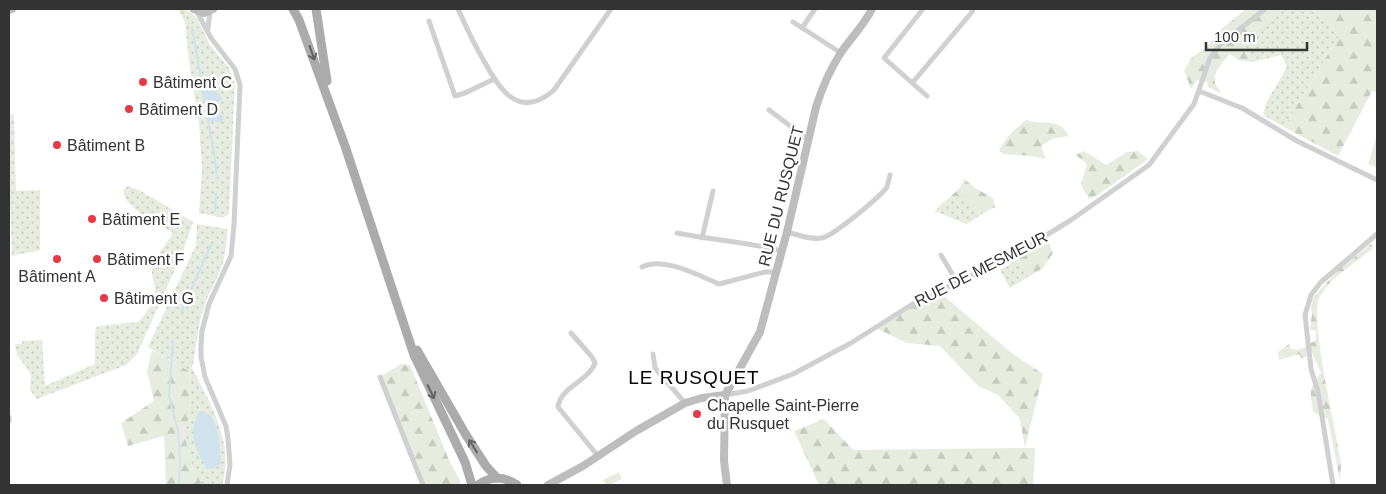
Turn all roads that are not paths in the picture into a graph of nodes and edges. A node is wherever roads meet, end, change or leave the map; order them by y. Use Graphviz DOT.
graph roads {
  1 [pos="293,9"];
  2 [pos="316,9"];
  3 [pos="458,9"];
  4 [pos="610,9"];
  5 [pos="815,9"];
  6 [pos="872,9"];
  7 [pos="923,9"];
  8 [pos="973,9"];
  9 [pos="1265,9"];
  10 [pos="195,10"];
  11 [pos="212,10"];
  12 [pos="429,22"];
  13 [pos="793,22"];
  14 [pos="802,28"];
  15 [pos="208,32"];
  16 [pos="841,53"];
  17 [pos="494,79"];
  18 [pos="913,82"];
  19 [pos="1199,91"];
  20 [pos="927,96"];
  21 [pos="330,101"];
  22 [pos="769,110"];
  23 [pos="809,140"];
  24 [pos="890,175"];
  25 [pos="1377,180"];
  26 [pos="712,191"];
  27 [pos="787,232"];
  28 [pos="677,233"];
  29 [pos="1377,234"];
  30 [pos="702,238"];
  31 [pos="782,251"];
  32 [pos="941,256"];
  33 [pos="642,267"];
  34 [pos="776,272"];
  35 [pos="957,282"];
  36 [pos="571,333"];
  37 [pos="408,334"];
  38 [pos="653,354"];
  39 [pos="380,377"];
  40 [pos="726,395"];
  41 [pos="685,403"];
  42 [pos="9,417"];
  43 [pos="9,421"];
  44 [pos="598,456"];
  45 [pos="497,478"];
  46 [pos="227,485"];
  47 [pos="423,485"];
  48 [pos="472,485"];
  49 [pos="478,485"];
  50 [pos="517,485"];
  51 [pos="548,485"];
  52 [pos="727,485"];
  53 [pos="1333,485"];
  1 -- 21 [label="main road, one-way"];
  2 -- 21 [label="main road"];
  3 -- 17 [label="street"];
  4 -- 17 [label="street"];
  5 -- 14 [label="street"];
  6 -- 16 [label="street, RUE DU RUSQUET"];
  7 -- 18 [label="street"];
  8 -- 18 [label="street"];
  9 -- 19 [label="street, RUE DE MESMEUR"];
  10 -- 11 [label="street"];
  10 -- 15 [label="street"];
  11 -- 15 [label="street"];
  12 -- 17 [label="street"];
  13 -- 14 [label="street"];
  14 -- 16 [label="street"];
  15 -- 46 [label="street"];
  16 -- 23 [label="street, RUE DU RUSQUET"];
  18 -- 20 [label="street"];
  19 -- 25 [label="street"];
  19 -- 35 [label="street, RUE DE MESMEUR"];
  21 -- 37 [label="main road"];
  22 -- 23 [label="street"];
  23 -- 27 [label="street, RUE DU RUSQUET"];
  24 -- 27 [label="street"];
  26 -- 30 [label="street"];
  27 -- 31 [label="street, RUE DU RUSQUET"];
  28 -- 30 [label="street"];
  29 -- 53 [label="street"];
  30 -- 31 [label="street"];
  31 -- 34 [label="street, RUE DU RUSQUET"];
  32 -- 35 [label="street"];
  33 -- 34 [label="street"];
  34 -- 40 [label="street, RUE DU RUSQUET"];
  35 -- 40 [label="street, RUE DE MESMEUR"];
  36 -- 44 [label="street"];
  45 -- 37 [label="main road, one-way"];
  37 -- 48 [label="main road, one-way"];
  38 -- 41 [label="street"];
  39 -- 47 [label="street"];
  40 -- 41 [label="street"];
  40 -- 52 [label="street"];
  41 -- 44 [label="street"];
  42 -- 43 [label="street"];
  44 -- 51 [label="street"];
  45 -- 49 [label="main road"];
  45 -- 50 [label="main road"];
}
